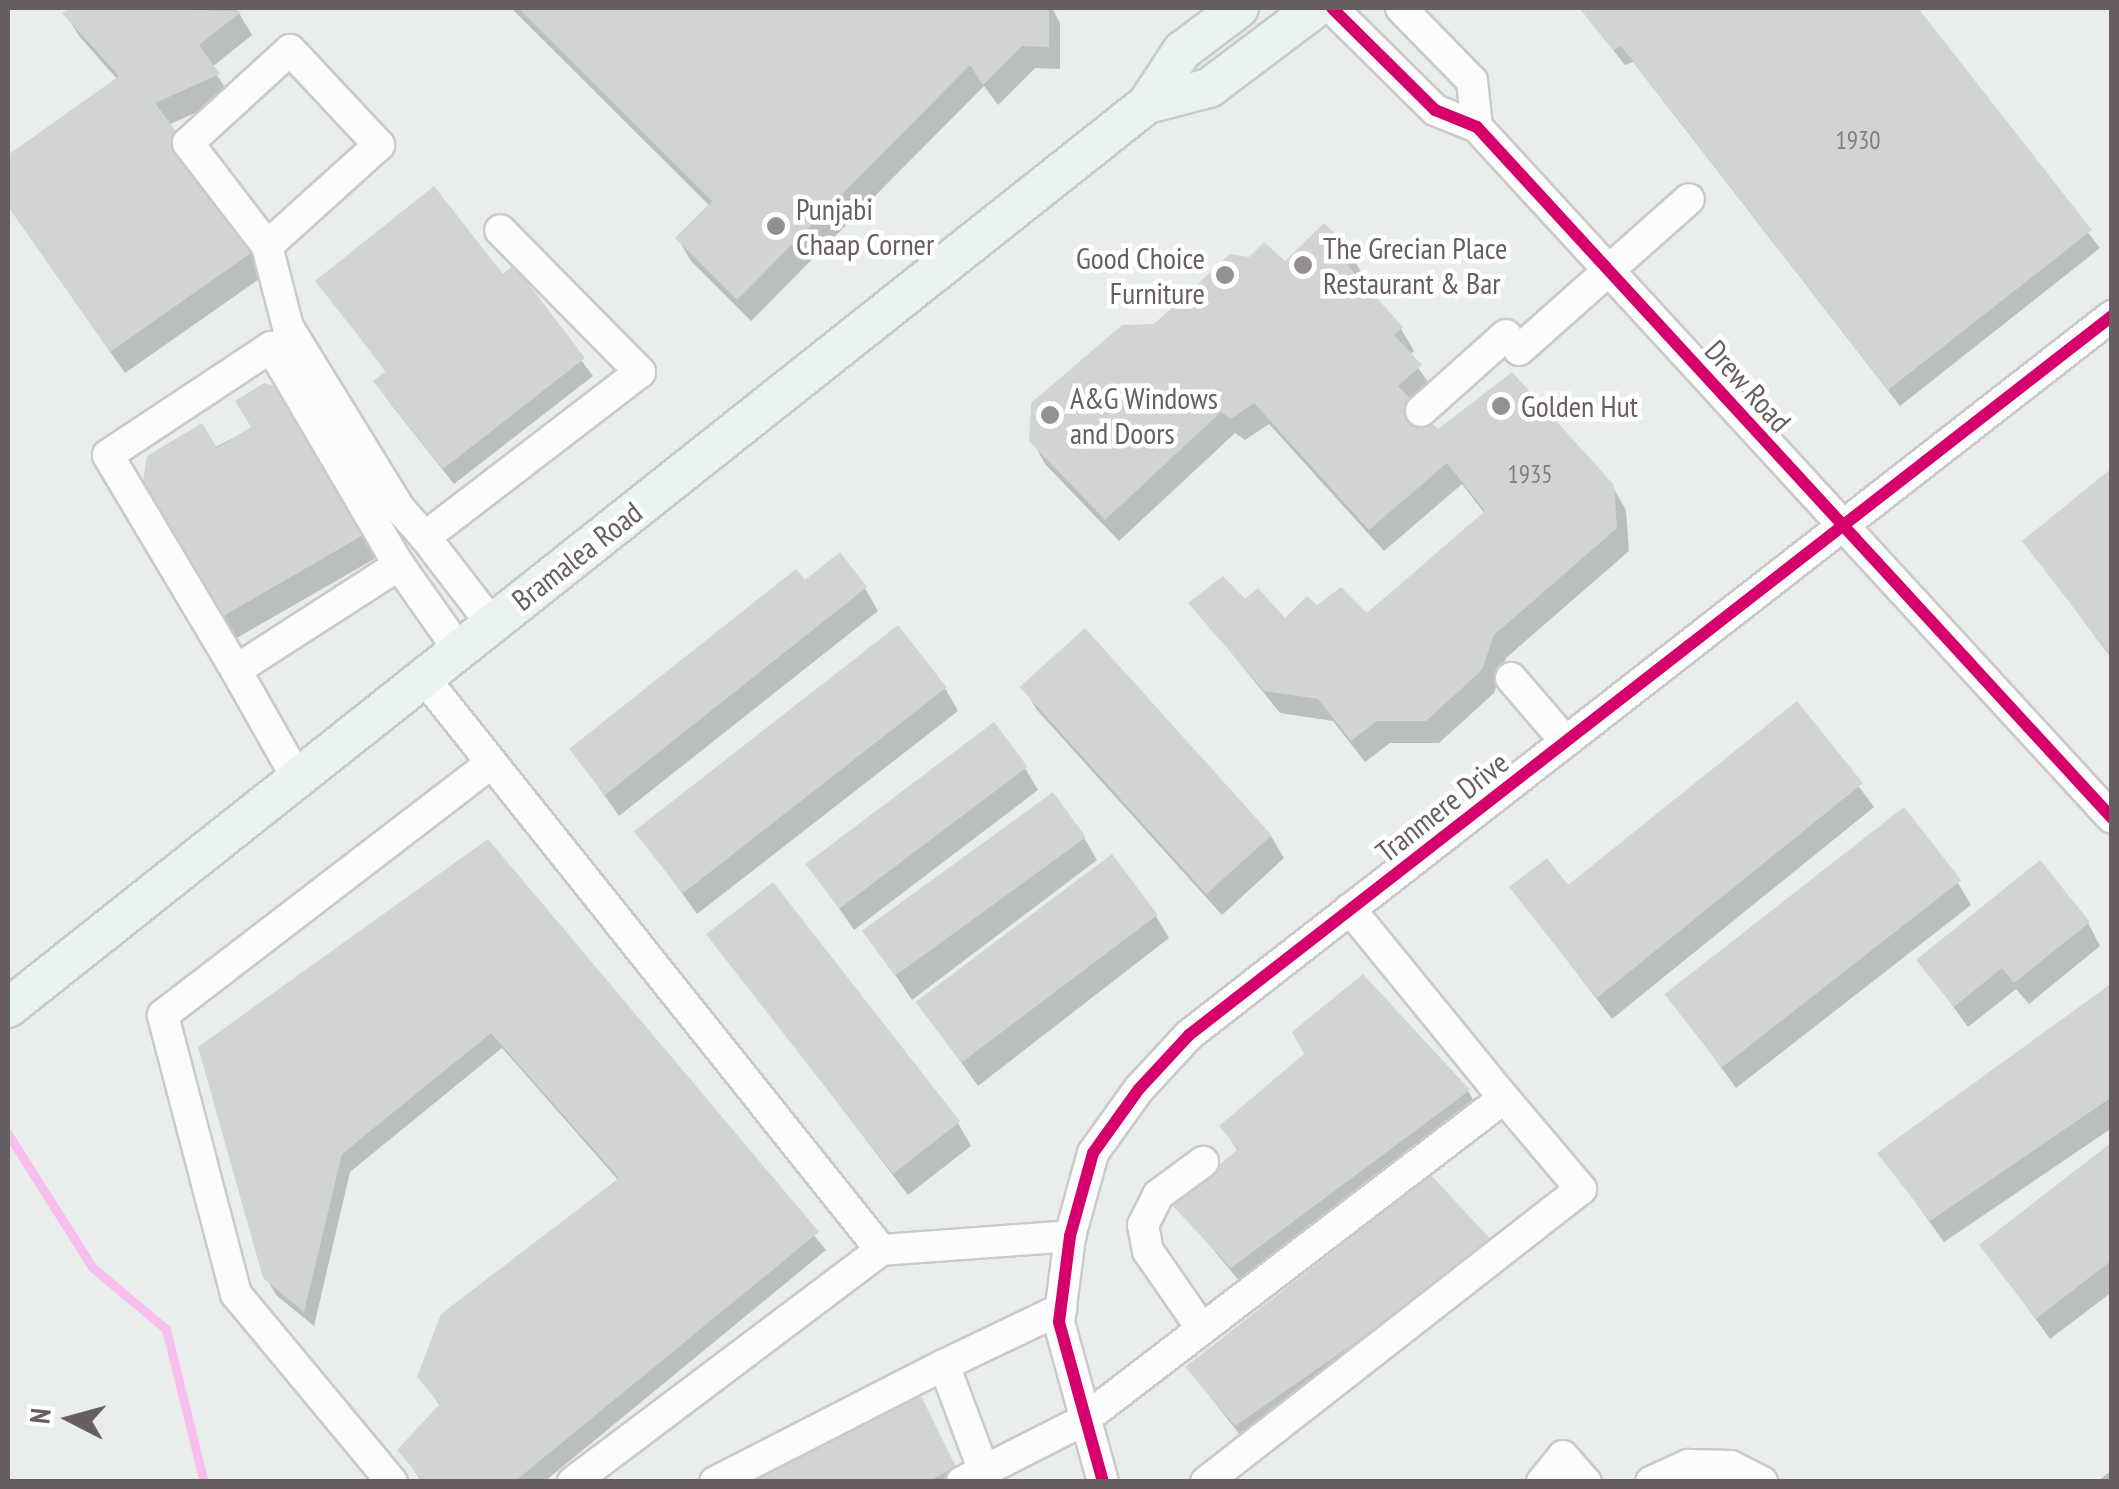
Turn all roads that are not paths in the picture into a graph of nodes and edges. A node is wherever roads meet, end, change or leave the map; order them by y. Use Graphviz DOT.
graph roads {
  1 [pos="1239,8"];
  2 [pos="1314,8"];
  3 [pos="1332,8"];
  4 [pos="1400,8"];
  5 [pos="1147,104"];
  6 [pos="1477,127"];
  7 [pos="1689,199"];
  8 [pos="500,230"];
  9 [pos="267,246"];
  10 [pos="1607,269"];
  11 [pos="2112,316"];
  12 [pos="1421,410"];
  13 [pos="1844,526"];
  14 [pos="425,537"];
  15 [pos="399,565"];
  16 [pos="492,624"];
  17 [pos="459,650"];
  18 [pos="236,670"];
  19 [pos="424,678"];
  20 [pos="1510,678"];
  21 [pos="1566,742"];
  22 [pos="492,763"];
  23 [pos="297,778"];
  24 [pos="2108,810"];
  25 [pos="1350,909"];
  26 [pos="8,1008"];
  27 [pos="1504,1098"];
  28 [pos="1203,1162"];
  29 [pos="1070,1236"];
  30 [pos="881,1250"];
  31 [pos="1061,1308"];
  32 [pos="1202,1329"];
  33 [pos="944,1365"];
  34 [pos="1082,1421"];
  35 [pos="978,1478"];
  36 [pos="392,1482"];
  37 [pos="573,1482"];
  38 [pos="715,1482"];
  39 [pos="1102,1482"];
  40 [pos="1206,1482"];
  41 [pos="1542,1482"];
  42 [pos="1586,1482"];
  43 [pos="1651,1482"];
  44 [pos="1762,1482"];
  1 -- 5 [label="main road, Bramalea Road"];
  2 -- 5 [label="main road, Bramalea Road"];
  3 -- 6 [label="street, Drew Road"];
  4 -- 6 [label="street"];
  5 -- 16 [label="main road, Bramalea Road"];
  6 -- 10 [label="street, Drew Road"];
  7 -- 10 [label="street"];
  8 -- 14 [label="street"];
  9 -- 9 [label="street"];
  9 -- 14 [label="street"];
  10 -- 12 [label="street"];
  10 -- 13 [label="street, Drew Road"];
  11 -- 13 [label="street, Tranmere Drive"];
  13 -- 21 [label="street, Tranmere Drive"];
  13 -- 24 [label="street, Drew Road"];
  14 -- 16 [label="street"];
  15 -- 17 [label="street"];
  15 -- 18 [label="street"];
  15 -- 18 [label="street"];
  16 -- 17 [label="main road, Bramalea Road"];
  17 -- 19 [label="main road, Bramalea Road"];
  18 -- 23 [label="street"];
  19 -- 22 [label="street"];
  19 -- 23 [label="main road, Bramalea Road"];
  20 -- 21 [label="street"];
  21 -- 25 [label="street, Tranmere Drive"];
  22 -- 30 [label="street"];
  22 -- 36 [label="street"];
  23 -- 26 [label="main road, Bramalea Road"];
  25 -- 27 [label="street"];
  25 -- 29 [label="street, Tranmere Drive"];
  27 -- 32 [label="street"];
  27 -- 40 [label="street"];
  28 -- 32 [label="street"];
  29 -- 30 [label="street"];
  29 -- 31 [label="street, Tranmere Drive"];
  30 -- 37 [label="street"];
  31 -- 33 [label="street"];
  31 -- 34 [label="street, Tranmere Drive"];
  32 -- 34 [label="street"];
  33 -- 35 [label="street"];
  33 -- 38 [label="street"];
  34 -- 35 [label="street"];
  34 -- 39 [label="street, Tranmere Drive"];
  41 -- 42 [label="street"];
  43 -- 44 [label="street"];
}
